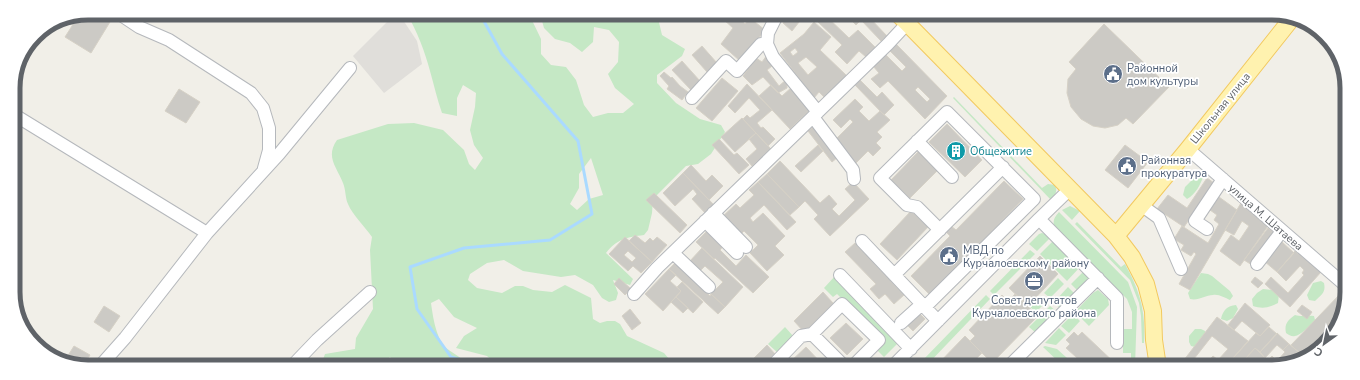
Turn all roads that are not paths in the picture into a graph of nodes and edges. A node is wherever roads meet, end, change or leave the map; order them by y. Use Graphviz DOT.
graph roads {
  1 [pos="128,20"];
  2 [pos="774,20"];
  3 [pos="905,20"];
  4 [pos="909,20"];
  5 [pos="1289,22"];
  6 [pos="767,44"];
  7 [pos="350,68"];
  8 [pos="692,98"];
  9 [pos="815,114"];
  10 [pos="20,118"];
  11 [pos="917,141"];
  12 [pos="1188,149"];
  13 [pos="1003,167"];
  14 [pos="262,172"];
  15 [pos="952,177"];
  16 [pos="854,179"];
  17 [pos="1223,179"];
  18 [pos="1070,189"];
  19 [pos="1141,205"];
  20 [pos="709,217"];
  21 [pos="1039,219"];
  22 [pos="1207,229"];
  23 [pos="940,230"];
  24 [pos="1282,231"];
  25 [pos="207,233"];
  26 [pos="1116,236"];
  27 [pos="862,241"];
  28 [pos="741,250"];
  29 [pos="672,253"];
  30 [pos="1258,264"];
  31 [pos="1181,269"];
  32 [pos="840,275"];
  33 [pos="894,275"];
  34 [pos="1098,278"];
  35 [pos="1340,281"];
  36 [pos="709,287"];
  37 [pos="370,292"];
  38 [pos="634,294"];
  39 [pos="923,306"];
  40 [pos="938,321"];
  41 [pos="901,323"];
  42 [pos="812,334"];
  43 [pos="1154,340"];
  44 [pos="1117,343"];
  45 [pos="911,349"];
  46 [pos="105,360"];
  47 [pos="298,360"];
  48 [pos="778,360"];
  49 [pos="838,360"];
  50 [pos="859,360"];
  51 [pos="900,360"];
  52 [pos="1015,360"];
  53 [pos="1149,360"];
  54 [pos="1157,360"];
  1 -- 14 [label="street"];
  2 -- 6 [label="street"];
  3 -- 9 [label="street"];
  4 -- 18 [label="main road"];
  5 -- 12 [label="main road, Школьная улица"];
  6 -- 8 [label="street"];
  6 -- 9 [label="street"];
  7 -- 14 [label="street"];
  9 -- 16 [label="street"];
  9 -- 20 [label="street"];
  10 -- 25 [label="street"];
  11 -- 13 [label="street"];
  11 -- 15 [label="street"];
  11 -- 23 [label="street"];
  12 -- 17 [label="street, улица М. Шатаева"];
  12 -- 19 [label="main road, Школьная улица"];
  13 -- 23 [label="street"];
  13 -- 39 [label="street"];
  14 -- 25 [label="street"];
  17 -- 22 [label="street"];
  17 -- 24 [label="street, улица М. Шатаева"];
  18 -- 21 [label="street"];
  18 -- 26 [label="main road"];
  19 -- 26 [label="main road, Школьная улица"];
  19 -- 31 [label="street"];
  20 -- 28 [label="street"];
  20 -- 29 [label="street"];
  21 -- 34 [label="street"];
  21 -- 40 [label="street"];
  23 -- 33 [label="street"];
  24 -- 30 [label="street"];
  24 -- 35 [label="street, улица М. Шатаева"];
  25 -- 46 [label="street"];
  26 -- 43 [label="main road"];
  27 -- 33 [label="street"];
  29 -- 36 [label="street"];
  29 -- 38 [label="street"];
  32 -- 45 [label="street"];
  33 -- 39 [label="street"];
  34 -- 44 [label="street"];
  34 -- 52 [label="street"];
  37 -- 47 [label="street"];
  39 -- 40 [label="street"];
  39 -- 41 [label="street"];
  40 -- 45 [label="street"];
  42 -- 48 [label="street"];
  42 -- 49 [label="street"];
  42 -- 50 [label="street"];
  43 -- 53 [label="main road"];
  43 -- 54 [label="main road"];
  45 -- 51 [label="street"];
}
